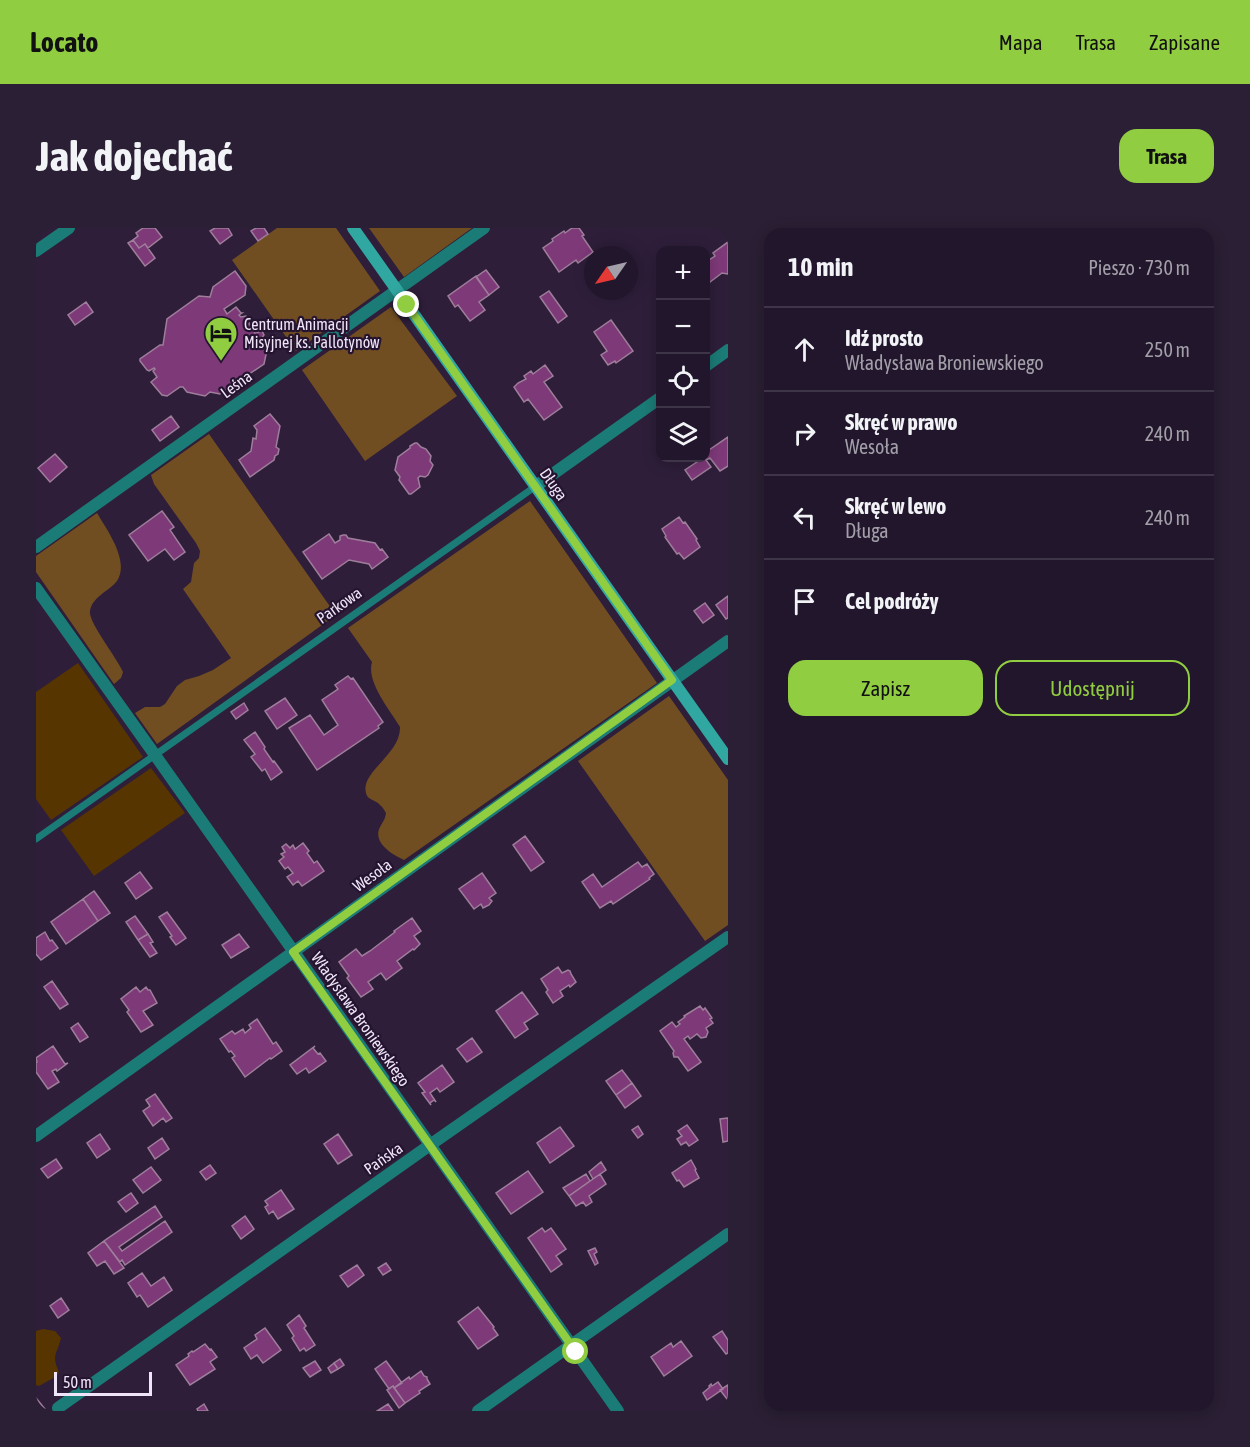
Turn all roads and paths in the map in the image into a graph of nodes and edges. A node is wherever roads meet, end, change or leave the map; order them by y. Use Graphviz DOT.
graph roads {
  1 [pos="69,228"];
  2 [pos="353,228"];
  3 [pos="484,228"];
  4 [pos="36,251"];
  5 [pos="396,290"];
  6 [pos="728,350"];
  7 [pos="710,363"];
  8 [pos="656,401"];
  9 [pos="536,486"];
  10 [pos="36,547"];
  11 [pos="36,588"];
  12 [pos="728,641"];
  13 [pos="672,680"];
  14 [pos="155,755"];
  15 [pos="728,759"];
  16 [pos="36,839"];
  17 [pos="728,937"];
  18 [pos="293,952"];
  19 [pos="36,1136"];
  20 [pos="430,1145"];
  21 [pos="728,1234"];
  22 [pos="571,1346"];
  23 [pos="58,1408"];
  24 [pos="478,1411"];
  25 [pos="618,1411"];
  1 -- 4 [label="street"];
  2 -- 5 [label="street, Długa"];
  3 -- 5 [label="street, Leśna"];
  5 -- 9 [label="street, Długa"];
  5 -- 10 [label="street, Leśna"];
  6 -- 7 [label="street"];
  8 -- 9 [label="street, Parkowa"];
  9 -- 13 [label="street, Długa"];
  9 -- 14 [label="lane, Parkowa"];
  11 -- 14 [label="street, Władysława Broniewskiego"];
  12 -- 13 [label="street, Wesoła"];
  13 -- 15 [label="street, Długa"];
  13 -- 18 [label="street, Wesoła"];
  14 -- 16 [label="lane, Parkowa"];
  14 -- 18 [label="street, Władysława Broniewskiego"];
  17 -- 20 [label="street, Pańska"];
  18 -- 19 [label="street, Wesoła"];
  18 -- 20 [label="street, Władysława Broniewskiego"];
  20 -- 22 [label="street, Władysława Broniewskiego"];
  20 -- 23 [label="street, Pańska"];
  21 -- 22 [label="street"];
  22 -- 24 [label="street"];
  22 -- 25 [label="street, Władysława Broniewskiego"];
}
